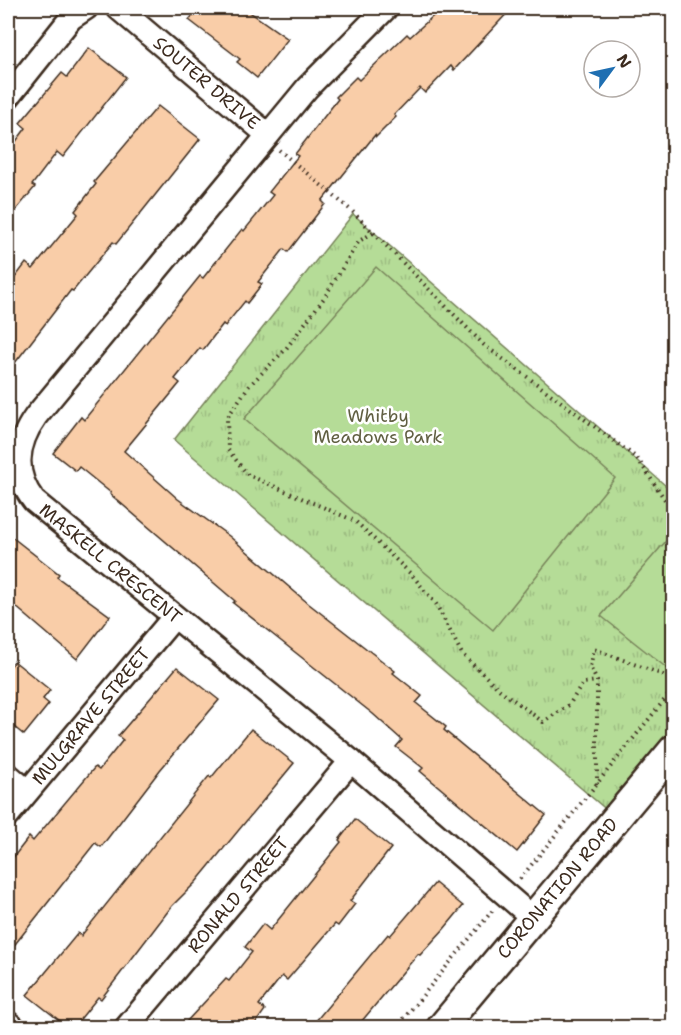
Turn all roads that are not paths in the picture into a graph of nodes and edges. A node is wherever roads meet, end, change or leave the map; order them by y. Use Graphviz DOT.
graph roads {
  1 [pos="86,8"];
  2 [pos="118,8"];
  3 [pos="386,8"];
  4 [pos="8,96"];
  5 [pos="268,135"];
  6 [pos="174,616"];
  7 [pos="674,749"];
  8 [pos="351,761"];
  9 [pos="8,775"];
  10 [pos="27,791"];
  11 [pos="8,814"];
  12 [pos="533,918"];
  13 [pos="8,1023"];
  14 [pos="14,1028"];
  15 [pos="126,1028"];
  16 [pos="441,1028"];
  1 -- 4 [label="street"];
  2 -- 5 [label="street, SOUTER DRIVE"];
  3 -- 5 [label="street, MASKELL CRESCENT"];
  5 -- 6 [label="street, MASKELL CRESCENT"];
  6 -- 8 [label="street, MASKELL CRESCENT"];
  6 -- 10 [label="street, MULGRAVE STREET"];
  7 -- 12 [label="street, CORONATION ROAD"];
  8 -- 12 [label="street, MASKELL CRESCENT"];
  8 -- 15 [label="street, RONALD STREET"];
  9 -- 10 [label="street"];
  10 -- 11 [label="street, MULGRAVE STREET"];
  12 -- 16 [label="street, CORONATION ROAD"];
  13 -- 14 [label="street"];
}
